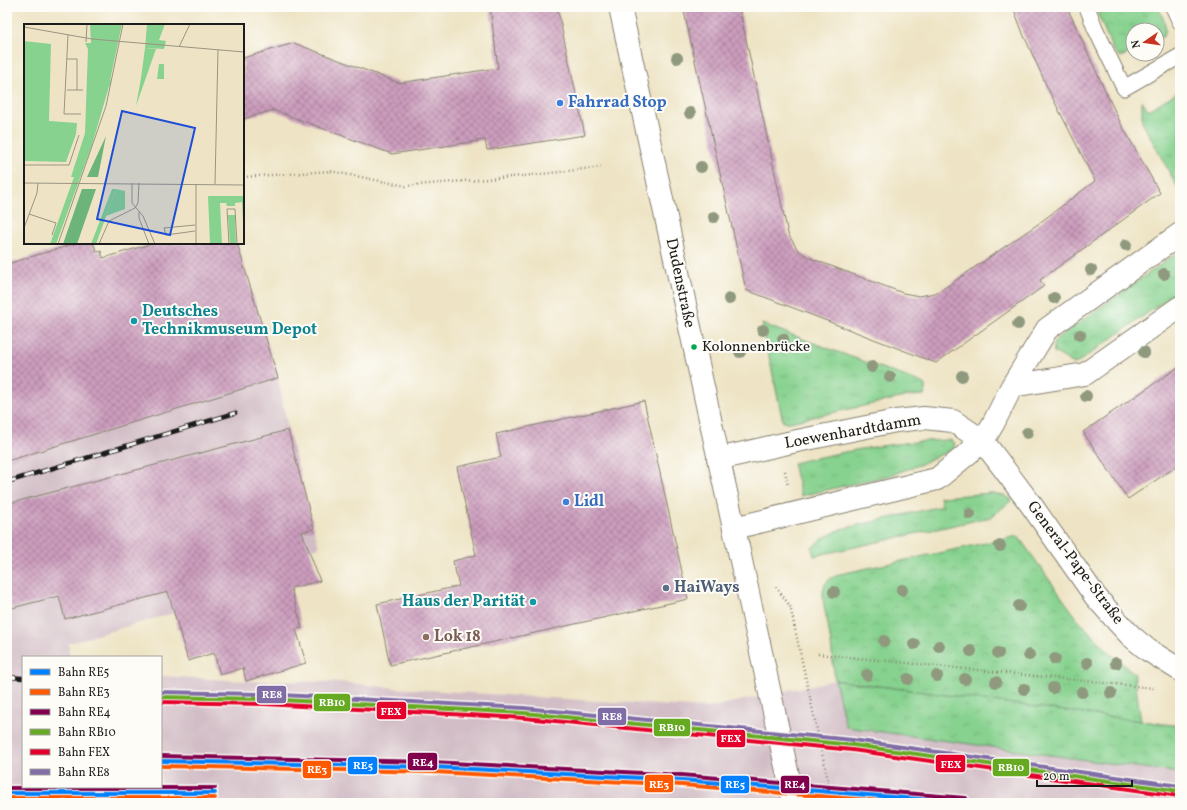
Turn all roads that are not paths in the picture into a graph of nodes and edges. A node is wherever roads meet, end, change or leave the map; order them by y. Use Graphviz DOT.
graph roads {
  1 [pos="620,7"];
  2 [pos="1087,7"];
  3 [pos="1173,7"];
  4 [pos="1180,22"];
  5 [pos="1180,56"];
  6 [pos="1180,234"];
  7 [pos="1180,307"];
  8 [pos="1012,386"];
  9 [pos="983,441"];
  10 [pos="718,459"];
  11 [pos="734,528"];
  12 [pos="1180,670"];
  13 [pos="794,803"];
  1 -- 10 [label="street, Dudenstraße"];
  2 -- 5 [label="lane"];
  3 -- 4 [label="lane"];
  6 -- 8 [label="street"];
  7 -- 8 [label="street"];
  8 -- 9 [label="street"];
  9 -- 10 [label="street, Loewenhardtdamm"];
  9 -- 11 [label="street"];
  9 -- 12 [label="street, General-Pape-Straße"];
  10 -- 11 [label="street, Dudenstraße"];
  11 -- 13 [label="street, Dudenstraße"];
}
